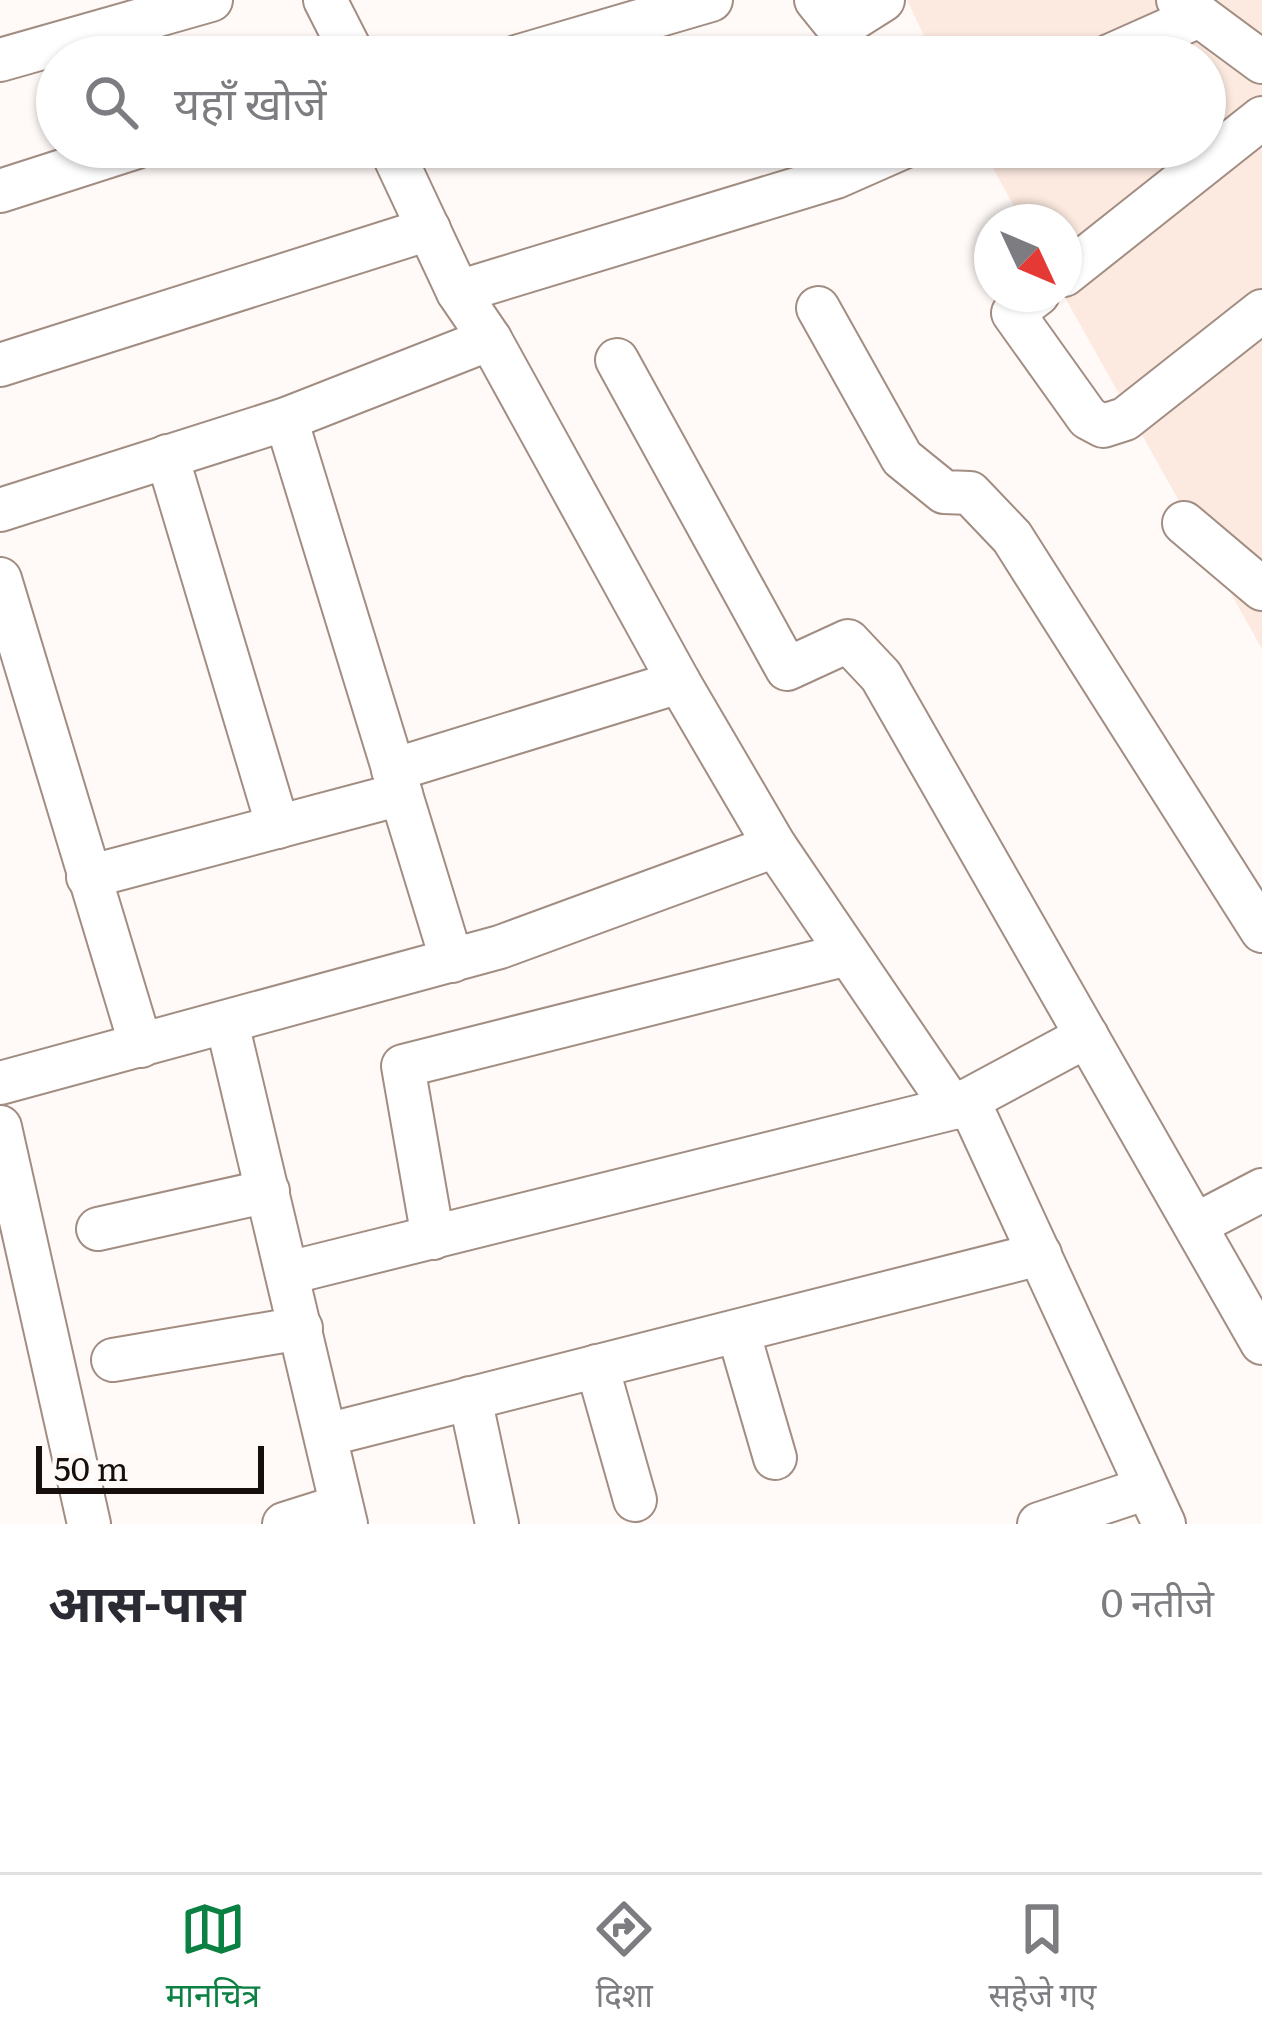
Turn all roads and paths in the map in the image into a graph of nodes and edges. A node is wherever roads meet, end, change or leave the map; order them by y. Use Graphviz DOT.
graph roads {
  1 [pos="211,0"];
  2 [pos="325,0"];
  3 [pos="711,0"];
  4 [pos="815,0"];
  5 [pos="883,0"];
  6 [pos="1189,8"];
  7 [pos="84,36"];
  8 [pos="343,36"];
  9 [pos="588,36"];
  10 [pos="1142,36"];
  11 [pos="36,50"];
  12 [pos="0,60"];
  13 [pos="1262,62"];
  14 [pos="1262,118"];
  15 [pos="1226,147"];
  16 [pos="72,168"];
  17 [pos="400,168"];
  18 [pos="856,168"];
  19 [pos="1199,168"];
  20 [pos="0,191"];
  21 [pos="429,230"];
  22 [pos="1082,261"];
  23 [pos="458,292"];
  24 [pos="818,308"];
  25 [pos="1262,311"];
  26 [pos="1014,312"];
  27 [pos="490,339"];
  28 [pos="617,360"];
  29 [pos="0,365"];
  30 [pos="286,419"];
  31 [pos="167,456"];
  32 [pos="0,510"];
  33 [pos="1184,523"];
  34 [pos="0,579"];
  35 [pos="1262,589"];
  36 [pos="679,682"];
  37 [pos="397,782"];
  38 [pos="278,826"];
  39 [pos="776,846"];
  40 [pos="88,877"];
  41 [pos="1262,932"];
  42 [pos="848,953"];
  43 [pos="452,961"];
  44 [pos="227,1023"];
  45 [pos="1087,1036"];
  46 [pos="141,1046"];
  47 [pos="0,1083"];
  48 [pos="960,1104"];
  49 [pos="0,1127"];
  50 [pos="1262,1190"];
  51 [pos="268,1191"];
  52 [pos="1195,1225"];
  53 [pos="98,1229"];
  54 [pos="433,1238"];
  55 [pos="1040,1254"];
  56 [pos="287,1274"];
  57 [pos="301,1328"];
  58 [pos="738,1331"];
  59 [pos="1262,1343"];
  60 [pos="113,1360"];
  61 [pos="598,1366"];
  62 [pos="470,1398"];
  63 [pos="326,1435"];
  64 [pos="775,1458"];
  65 [pos="635,1500"];
  66 [pos="1154,1506"];
  67 [pos="344,1515"];
  68 [pos="89,1524"];
  69 [pos="284,1524"];
  70 [pos="497,1524"];
  71 [pos="1039,1524"];
  1 -- 7 [label="street"];
  2 -- 8 [label="street"];
  3 -- 9 [label="street"];
  4 -- 5 [label="street"];
  6 -- 10 [label="street"];
  6 -- 13 [label="street"];
  11 -- 12 [label="street"];
  14 -- 15 [label="street"];
  16 -- 20 [label="street"];
  17 -- 21 [label="street"];
  18 -- 23 [label="street"];
  19 -- 22 [label="street"];
  21 -- 23 [label="street"];
  21 -- 29 [label="street"];
  23 -- 27 [label="street"];
  24 -- 41 [label="street"];
  25 -- 26 [label="street"];
  27 -- 30 [label="street"];
  27 -- 36 [label="street"];
  28 -- 45 [label="street"];
  30 -- 31 [label="street"];
  30 -- 37 [label="street"];
  31 -- 32 [label="street"];
  31 -- 38 [label="street"];
  33 -- 35 [label="street"];
  34 -- 40 [label="street"];
  36 -- 37 [label="street"];
  36 -- 39 [label="street"];
  37 -- 38 [label="street"];
  37 -- 43 [label="street"];
  38 -- 40 [label="street"];
  39 -- 42 [label="street"];
  39 -- 43 [label="street"];
  40 -- 46 [label="street"];
  42 -- 48 [label="street"];
  42 -- 54 [label="street"];
  43 -- 44 [label="street"];
  44 -- 46 [label="street"];
  44 -- 51 [label="street"];
  45 -- 48 [label="street"];
  45 -- 52 [label="street"];
  46 -- 47 [label="street"];
  48 -- 54 [label="street"];
  48 -- 55 [label="street"];
  49 -- 68 [label="street"];
  50 -- 52 [label="street"];
  51 -- 53 [label="street"];
  51 -- 56 [label="street"];
  52 -- 59 [label="street"];
  54 -- 56 [label="street"];
  55 -- 58 [label="street"];
  55 -- 66 [label="street"];
  56 -- 57 [label="street"];
  57 -- 60 [label="street"];
  57 -- 63 [label="street"];
  58 -- 61 [label="street"];
  58 -- 64 [label="street"];
  61 -- 62 [label="street"];
  61 -- 65 [label="street"];
  62 -- 63 [label="street"];
  62 -- 70 [label="street"];
  63 -- 67 [label="street"];
  66 -- 71 [label="street"];
  67 -- 69 [label="street"];
}
